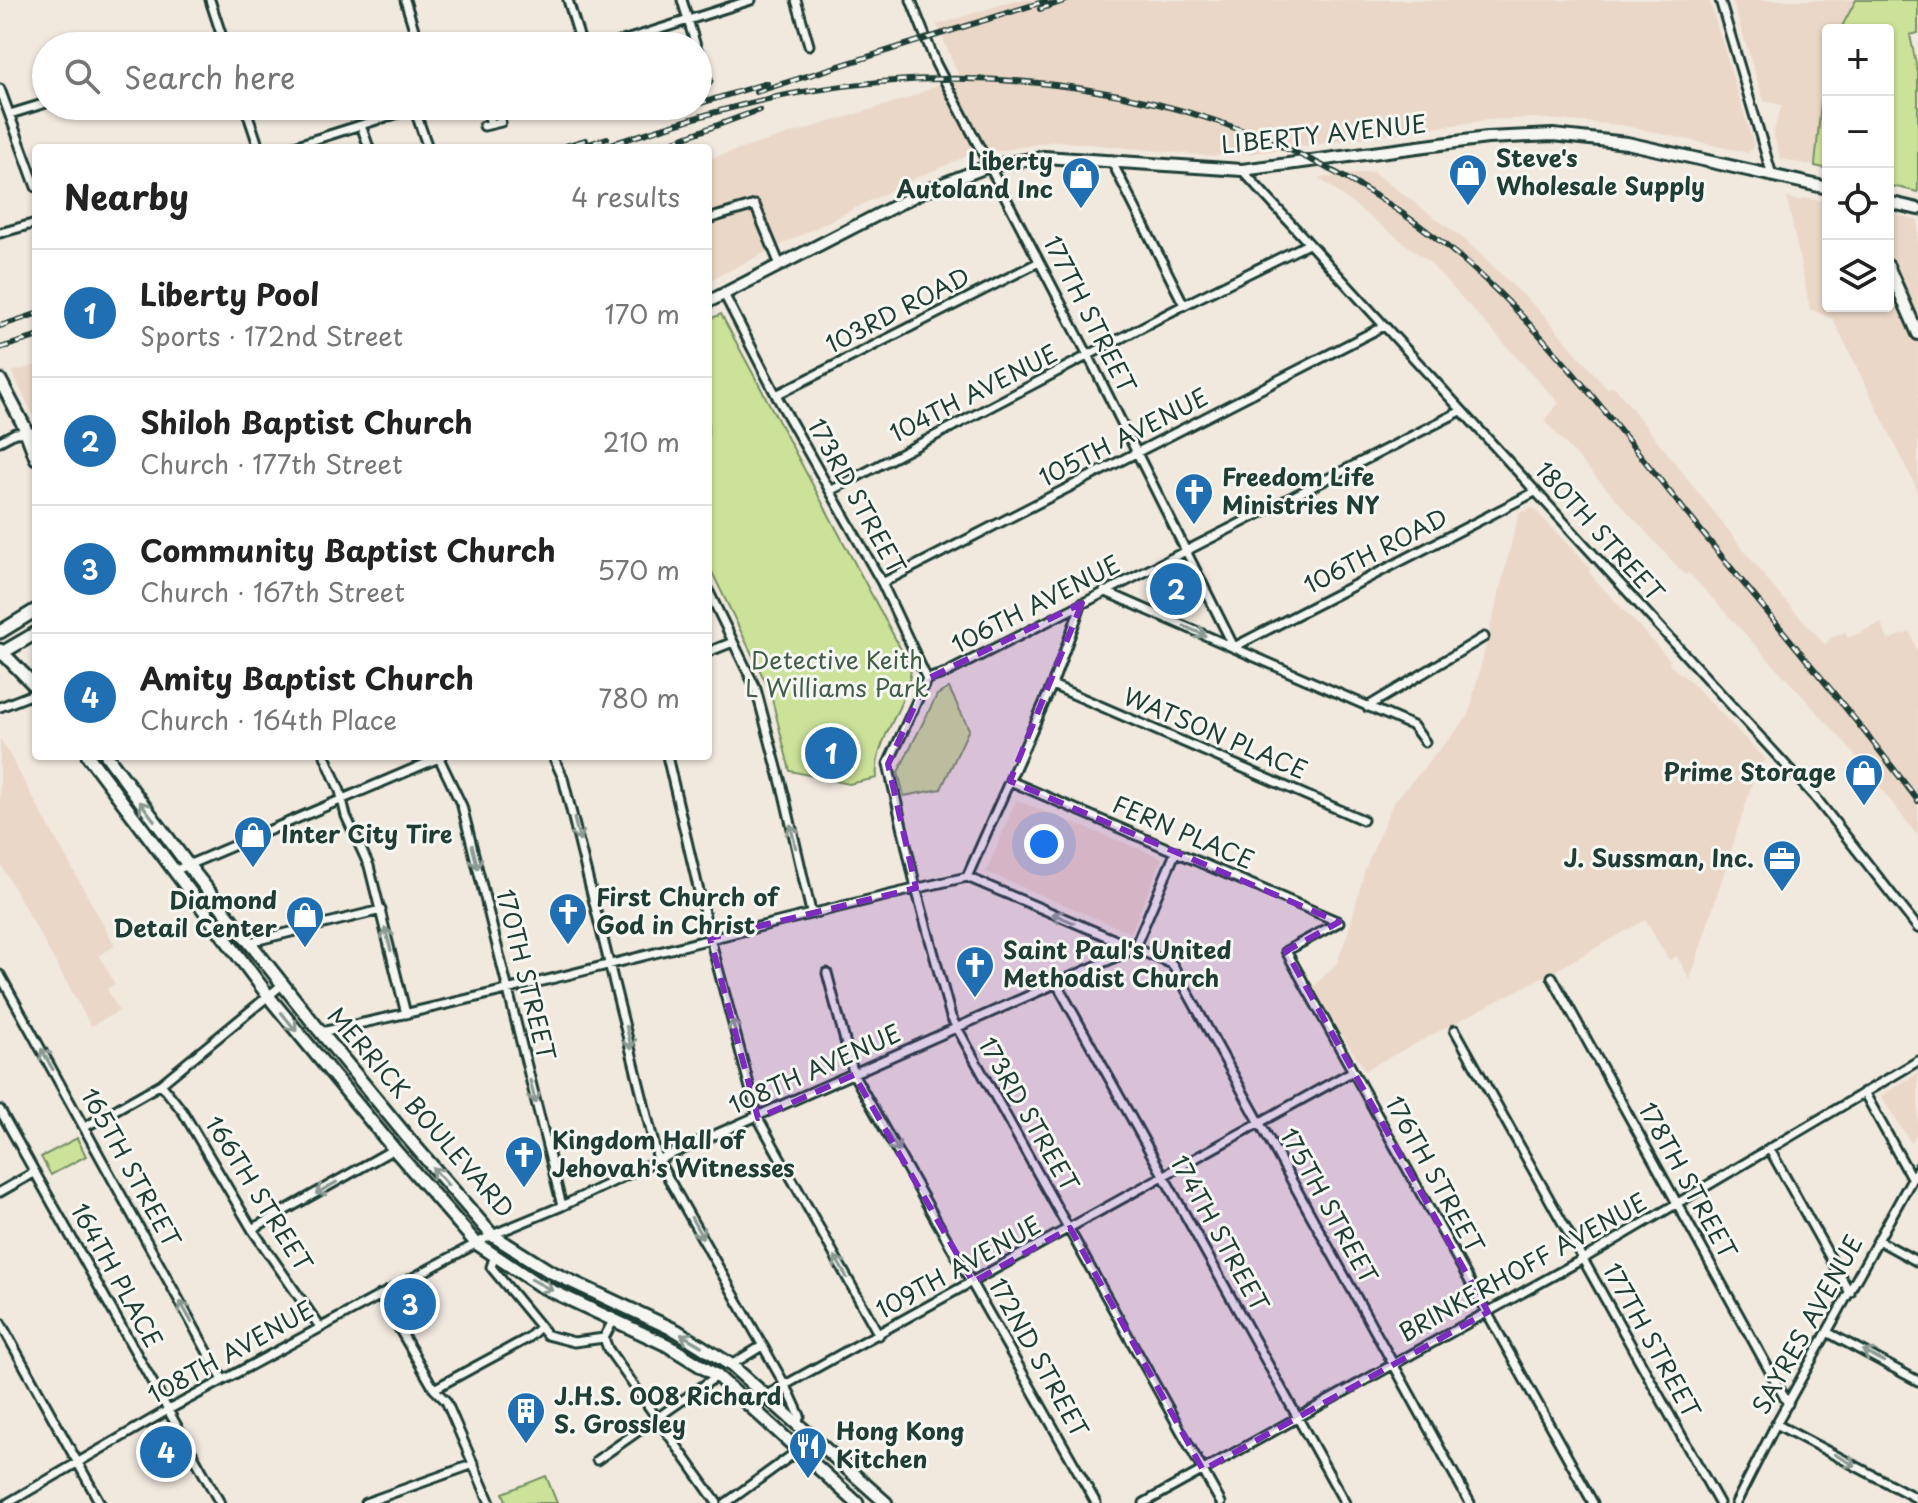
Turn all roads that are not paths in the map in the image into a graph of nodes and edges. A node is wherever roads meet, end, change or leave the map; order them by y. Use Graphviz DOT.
graph roads {
  1 [pos="210,0"];
  2 [pos="405,0"];
  3 [pos="568,0"];
  4 [pos="682,0"];
  5 [pos="751,0"];
  6 [pos="796,0"];
  7 [pos="911,0"];
  8 [pos="1720,0"];
  9 [pos="688,20"];
  10 [pos="220,32"];
  11 [pos="415,32"];
  12 [pos="578,32"];
  13 [pos="651,32"];
  14 [pos="692,32"];
  15 [pos="809,45"];
  16 [pos="0,89"];
  17 [pos="32,107"];
  18 [pos="10,114"];
  19 [pos="250,120"];
  20 [pos="377,120"];
  21 [pos="420,120"];
  22 [pos="487,120"];
  23 [pos="501,122"];
  24 [pos="361,125"];
  25 [pos="258,144"];
  26 [pos="301,144"];
  27 [pos="368,144"];
  28 [pos="427,144"];
  29 [pos="1111,160"];
  30 [pos="989,166"];
  31 [pos="1242,170"];
  32 [pos="1772,175"];
  33 [pos="32,176"];
  34 [pos="1822,187"];
  35 [pos="1894,203"];
  36 [pos="1918,209"];
  37 [pos="712,218"];
  38 [pos="32,224"];
  39 [pos="0,233"];
  40 [pos="1308,244"];
  41 [pos="1039,262"];
  42 [pos="780,265"];
  43 [pos="1894,280"];
  44 [pos="724,294"];
  45 [pos="712,300"];
  46 [pos="1184,305"];
  47 [pos="1384,326"];
  48 [pos="1918,334"];
  49 [pos="1089,357"];
  50 [pos="0,380"];
  51 [pos="776,395"];
  52 [pos="1461,411"];
  53 [pos="32,432"];
  54 [pos="0,441"];
  55 [pos="1137,454"];
  56 [pos="830,491"];
  57 [pos="1535,492"];
  58 [pos="1186,551"];
  59 [pos="882,583"];
  60 [pos="1104,591"];
  61 [pos="712,598"];
  62 [pos="1082,603"];
  63 [pos="32,612"];
  64 [pos="0,632"];
  65 [pos="32,635"];
  66 [pos="1484,637"];
  67 [pos="733,642"];
  68 [pos="1234,647"];
  69 [pos="712,650"];
  70 [pos="1,653"];
  71 [pos="927,679"];
  72 [pos="1052,685"];
  73 [pos="32,686"];
  74 [pos="32,692"];
  75 [pos="0,707"];
  76 [pos="1367,707"];
  77 [pos="1425,742"];
  78 [pos="91,760"];
  79 [pos="110,760"];
  80 [pos="326,760"];
  81 [pos="434,760"];
  82 [pos="442,760"];
  83 [pos="555,760"];
  84 [pos="668,760"];
  85 [pos="1010,781"];
  86 [pos="341,800"];
  87 [pos="1363,820"];
  88 [pos="1176,851"];
  89 [pos="188,865"];
  90 [pos="174,871"];
  91 [pos="967,877"];
  92 [pos="916,888"];
  93 [pos="381,910"];
  94 [pos="811,912"];
  95 [pos="1918,928"];
  96 [pos="710,938"];
  97 [pos="250,942"];
  98 [pos="1134,949"];
  99 [pos="1286,951"];
  100 [pos="611,962"];
  101 [pos="827,973"];
  102 [pos="0,975"];
  103 [pos="1552,977"];
  104 [pos="283,984"];
  105 [pos="1057,984"];
  106 [pos="508,989"];
  107 [pos="268,995"];
  108 [pos="406,1014"];
  109 [pos="957,1029"];
  110 [pos="1455,1030"];
  111 [pos="321,1032"];
  112 [pos="1918,1061"];
  113 [pos="1353,1071"];
  114 [pos="854,1075"];
  115 [pos="161,1084"];
  116 [pos="1864,1092"];
  117 [pos="0,1110"];
  118 [pos="758,1118"];
  119 [pos="1260,1123"];
  120 [pos="85,1127"];
  121 [pos="1769,1148"];
  122 [pos="394,1149"];
  123 [pos="658,1160"];
  124 [pos="1918,1168"];
  125 [pos="35,1172"];
  126 [pos="1164,1174"];
  127 [pos="1912,1179"];
  128 [pos="0,1192"];
  129 [pos="1677,1204"];
  130 [pos="562,1206"];
  131 [pos="1070,1228"];
  132 [pos="252,1229"];
  133 [pos="492,1235"];
  134 [pos="1878,1240"];
  135 [pos="476,1243"];
  136 [pos="495,1255"];
  137 [pos="1583,1259"];
  138 [pos="1918,1262"];
  139 [pos="973,1282"];
  140 [pos="1850,1293"];
  141 [pos="380,1295"];
  142 [pos="1488,1312"];
  143 [pos="614,1319"];
  144 [pos="0,1322"];
  145 [pos="320,1327"];
  146 [pos="539,1328"];
  147 [pos="1827,1332"];
  148 [pos="879,1335"];
  149 [pos="604,1338"];
  150 [pos="762,1346"];
  151 [pos="731,1365"];
  152 [pos="1393,1365"];
  153 [pos="717,1376"];
  154 [pos="223,1380"];
  155 [pos="1918,1381"];
  156 [pos="786,1387"];
  157 [pos="434,1389"];
  158 [pos="767,1395"];
  159 [pos="1788,1404"];
  160 [pos="168,1410"];
  161 [pos="756,1410"];
  162 [pos="1297,1417"];
  163 [pos="658,1418"];
  164 [pos="797,1422"];
  165 [pos="1776,1424"];
  166 [pos="813,1436"];
  167 [pos="800,1448"];
  168 [pos="597,1460"];
  169 [pos="78,1462"];
  170 [pos="474,1464"];
  171 [pos="1203,1470"];
  172 [pos="1918,1499"];
  173 [pos="1737,1500"];
  174 [pos="8,1503"];
  175 [pos="100,1503"];
  176 [pos="220,1503"];
  177 [pos="365,1503"];
  178 [pos="490,1503"];
  179 [pos="717,1503"];
  180 [pos="726,1503"];
  181 [pos="857,1503"];
  182 [pos="886,1503"];
  183 [pos="1096,1503"];
  184 [pos="1144,1503"];
  185 [pos="1221,1503"];
  186 [pos="1345,1503"];
  187 [pos="1470,1503"];
  188 [pos="1593,1503"];
  189 [pos="1719,1503"];
  1 -- 10 [label="street"];
  2 -- 11 [label="street"];
  3 -- 12 [label="street"];
  4 -- 9 [label="street"];
  5 -- 9 [label="street"];
  6 -- 15 [label="street"];
  7 -- 30 [label="street, 177TH STREET"];
  8 -- 32 [label="street"];
  9 -- 13 [label="street"];
  9 -- 14 [label="street"];
  16 -- 18 [label="street"];
  17 -- 18 [label="street"];
  18 -- 33 [label="street"];
  19 -- 25 [label="street"];
  20 -- 24 [label="street"];
  21 -- 28 [label="street"];
  22 -- 23 [label="street"];
  24 -- 26 [label="street"];
  24 -- 27 [label="street"];
  29 -- 30 [label="main road, LIBERTY AVENUE"];
  29 -- 31 [label="main road, LIBERTY AVENUE"];
  29 -- 46 [label="street"];
  30 -- 41 [label="street, 177TH STREET"];
  30 -- 42 [label="main road, LIBERTY AVENUE"];
  31 -- 32 [label="main road, LIBERTY AVENUE"];
  31 -- 40 [label="street, 180TH STREET"];
  32 -- 34 [label="main road, LIBERTY AVENUE"];
  35 -- 36 [label="main road"];
  37 -- 42 [label="street"];
  38 -- 39 [label="street"];
  40 -- 46 [label="street, 104TH AVENUE"];
  40 -- 47 [label="street, 180TH STREET"];
  41 -- 49 [label="street, 177TH STREET"];
  41 -- 51 [label="street, 103RD ROAD"];
  42 -- 44 [label="main road, LIBERTY AVENUE"];
  43 -- 48 [label="main road"];
  44 -- 45 [label="main road, LIBERTY AVENUE"];
  44 -- 51 [label="street, 173RD STREET"];
  46 -- 49 [label="street, 104TH AVENUE"];
  47 -- 52 [label="street, 180TH STREET"];
  47 -- 55 [label="street, 105TH AVENUE"];
  49 -- 55 [label="street, 177TH STREET"];
  49 -- 56 [label="street, 104TH AVENUE"];
  50 -- 53 [label="main road"];
  51 -- 56 [label="street, 173RD STREET"];
  52 -- 57 [label="street, 180TH STREET"];
  52 -- 58 [label="street, 106TH AVENUE"];
  53 -- 54 [label="street"];
  55 -- 58 [label="street, 177TH STREET"];
  55 -- 59 [label="street, 105TH AVENUE"];
  56 -- 59 [label="street, 173RD STREET"];
  57 -- 68 [label="street, 106TH ROAD"];
  57 -- 95 [label="street, 180TH STREET"];
  58 -- 60 [label="street, 106TH AVENUE"];
  58 -- 68 [label="street, 177TH STREET"];
  59 -- 71 [label="street, 173RD STREET"];
  60 -- 62 [label="street, 106TH AVENUE"];
  60 -- 68 [label="street, one-way"];
  61 -- 67 [label="street"];
  62 -- 71 [label="street, 106TH AVENUE"];
  62 -- 72 [label="street"];
  63 -- 64 [label="main road"];
  65 -- 70 [label="main road"];
  66 -- 76 [label="street"];
  67 -- 69 [label="street"];
  94 -- 67 [label="street, one-way"];
  68 -- 76 [label="street"];
  70 -- 73 [label="main road"];
  71 -- 92 [label="street, 173RD STREET"];
  72 -- 85 [label="street"];
  72 -- 87 [label="street, WATSON PLACE"];
  74 -- 75 [label="street"];
  76 -- 77 [label="street"];
  78 -- 90 [label="main road, MERRICK BOULEVARD"];
  89 -- 79 [label="main road, MERRICK BOULEVARD, one-way"];
  80 -- 86 [label="street"];
  81 -- 86 [label="street"];
  82 -- 106 [label="street, 170TH STREET, one-way"];
  83 -- 100 [label="street, one-way"];
  84 -- 96 [label="street"];
  85 -- 88 [label="street, FERN PLACE"];
  85 -- 91 [label="street"];
  86 -- 89 [label="street"];
  86 -- 93 [label="street"];
  88 -- 98 [label="street"];
  88 -- 99 [label="street, FERN PLACE"];
  89 -- 90 [label="street"];
  89 -- 97 [label="main road, MERRICK BOULEVARD"];
  90 -- 107 [label="main road, MERRICK BOULEVARD"];
  91 -- 92 [label="street"];
  98 -- 91 [label="street, 175TH STREET, one-way"];
  92 -- 94 [label="street"];
  92 -- 109 [label="street, 173RD STREET"];
  93 -- 97 [label="street"];
  108 -- 93 [label="street, one-way"];
  94 -- 96 [label="street"];
  96 -- 100 [label="street"];
  118 -- 96 [label="street, one-way"];
  97 -- 104 [label="main road, MERRICK BOULEVARD"];
  98 -- 105 [label="street, 108TH AVENUE"];
  98 -- 119 [label="street, 175TH STREET"];
  99 -- 113 [label="street, 176TH STREET"];
  100 -- 106 [label="street"];
  100 -- 123 [label="street, one-way"];
  101 -- 114 [label="street, 172ND STREET"];
  120 -- 102 [label="street, 165TH STREET, one-way"];
  103 -- 129 [label="street, 178TH STREET"];
  104 -- 107 [label="street"];
  104 -- 111 [label="main road, MERRICK BOULEVARD"];
  105 -- 109 [label="street, 108TH AVENUE"];
  105 -- 126 [label="street, 174TH STREET"];
  106 -- 108 [label="street"];
  106 -- 130 [label="street, 170TH STREET, one-way"];
  107 -- 115 [label="street"];
  107 -- 122 [label="main road, MERRICK BOULEVARD, one-way"];
  108 -- 111 [label="street"];
  109 -- 114 [label="street, 108TH AVENUE"];
  109 -- 131 [label="street, 173RD STREET"];
  110 -- 137 [label="street, 177TH STREET"];
  133 -- 111 [label="main road, MERRICK BOULEVARD, one-way"];
  112 -- 116 [label="street, BRINKERHOFF AVENUE"];
  113 -- 119 [label="street, 109TH AVENUE"];
  113 -- 142 [label="street, 176TH STREET"];
  114 -- 118 [label="street, 108TH AVENUE"];
  114 -- 139 [label="street, 172ND STREET, one-way"];
  115 -- 120 [label="street"];
  115 -- 132 [label="street, 166TH STREET"];
  116 -- 121 [label="street, BRINKERHOFF AVENUE"];
  116 -- 127 [label="street"];
  117 -- 125 [label="street, 164TH PLACE"];
  118 -- 123 [label="street, 108TH AVENUE"];
  148 -- 118 [label="street, one-way"];
  119 -- 126 [label="street, 109TH AVENUE"];
  119 -- 152 [label="street, 175TH STREET"];
  154 -- 120 [label="street, 165TH STREET, one-way"];
  121 -- 129 [label="street, BRINKERHOFF AVENUE"];
  121 -- 140 [label="street"];
  122 -- 132 [label="street, one-way"];
  122 -- 135 [label="main road, MERRICK BOULEVARD"];
  123 -- 130 [label="street, 108TH AVENUE"];
  123 -- 150 [label="street, one-way"];
  124 -- 127 [label="street, SAYRES AVENUE"];
  125 -- 128 [label="street"];
  125 -- 160 [label="street, 164TH PLACE"];
  126 -- 131 [label="street, 109TH AVENUE"];
  126 -- 162 [label="street, 174TH STREET"];
  127 -- 134 [label="street, SAYRES AVENUE"];
  129 -- 137 [label="street, BRINKERHOFF AVENUE"];
  129 -- 159 [label="street, 178TH STREET"];
  130 -- 133 [label="street, 108TH AVENUE"];
  131 -- 139 [label="street, 109TH AVENUE"];
  131 -- 171 [label="street, 173RD STREET"];
  132 -- 145 [label="street, 166TH STREET"];
  133 -- 135 [label="street, 108TH AVENUE"];
  151 -- 133 [label="main road, MERRICK BOULEVARD, one-way"];
  134 -- 138 [label="street"];
  134 -- 140 [label="street, SAYRES AVENUE"];
  135 -- 136 [label="main road, MERRICK BOULEVARD"];
  135 -- 141 [label="street, 108TH AVENUE"];
  136 -- 143 [label="main road, MERRICK BOULEVARD, one-way"];
  136 -- 146 [label="street"];
  137 -- 142 [label="street, BRINKERHOFF AVENUE"];
  137 -- 189 [label="street, 177TH STREET"];
  139 -- 148 [label="street, 109TH AVENUE"];
  139 -- 183 [label="street, 172ND STREET"];
  140 -- 147 [label="street, SAYRES AVENUE"];
  141 -- 145 [label="street, 108TH AVENUE"];
  141 -- 157 [label="street"];
  142 -- 152 [label="street, BRINKERHOFF AVENUE"];
  142 -- 188 [label="street, 176TH STREET"];
  143 -- 149 [label="street"];
  143 -- 153 [label="main road, MERRICK BOULEVARD"];
  144 -- 169 [label="street"];
  145 -- 154 [label="street, 108TH AVENUE"];
  146 -- 149 [label="street"];
  146 -- 157 [label="street"];
  155 -- 147 [label="street, one-way"];
  147 -- 159 [label="street, SAYRES AVENUE"];
  148 -- 156 [label="street, 109TH AVENUE"];
  149 -- 163 [label="street"];
  150 -- 151 [label="street"];
  150 -- 156 [label="street"];
  151 -- 158 [label="main road, MERRICK BOULEVARD"];
  152 -- 162 [label="street, BRINKERHOFF AVENUE"];
  152 -- 187 [label="street, 175TH STREET"];
  153 -- 161 [label="main road, MERRICK BOULEVARD"];
  153 -- 163 [label="street"];
  154 -- 160 [label="street, 108TH AVENUE"];
  156 -- 158 [label="street, 109TH AVENUE"];
  156 -- 164 [label="street"];
  157 -- 170 [label="street"];
  158 -- 161 [label="street"];
  158 -- 164 [label="main road, MERRICK BOULEVARD"];
  159 -- 165 [label="street, SAYRES AVENUE"];
  160 -- 169 [label="street, 108TH AVENUE"];
  160 -- 176 [label="street, 164TH PLACE"];
  161 -- 167 [label="main road, MERRICK BOULEVARD"];
  162 -- 171 [label="street, BRINKERHOFF AVENUE"];
  162 -- 186 [label="street, 174TH STREET"];
  163 -- 168 [label="street"];
  163 -- 179 [label="street"];
  164 -- 166 [label="main road, MERRICK BOULEVARD"];
  165 -- 172 [label="street, one-way"];
  165 -- 173 [label="street, SAYRES AVENUE"];
  166 -- 167 [label="street"];
  166 -- 182 [label="main road, MERRICK BOULEVARD"];
  167 -- 180 [label="street"];
  167 -- 181 [label="main road, MERRICK BOULEVARD"];
  169 -- 174 [label="street, 108TH AVENUE"];
  169 -- 175 [label="street"];
  170 -- 177 [label="street"];
  170 -- 178 [label="street"];
  171 -- 184 [label="street, BRINKERHOFF AVENUE"];
  171 -- 185 [label="street, 173RD STREET"];
  173 -- 189 [label="street"];
}
